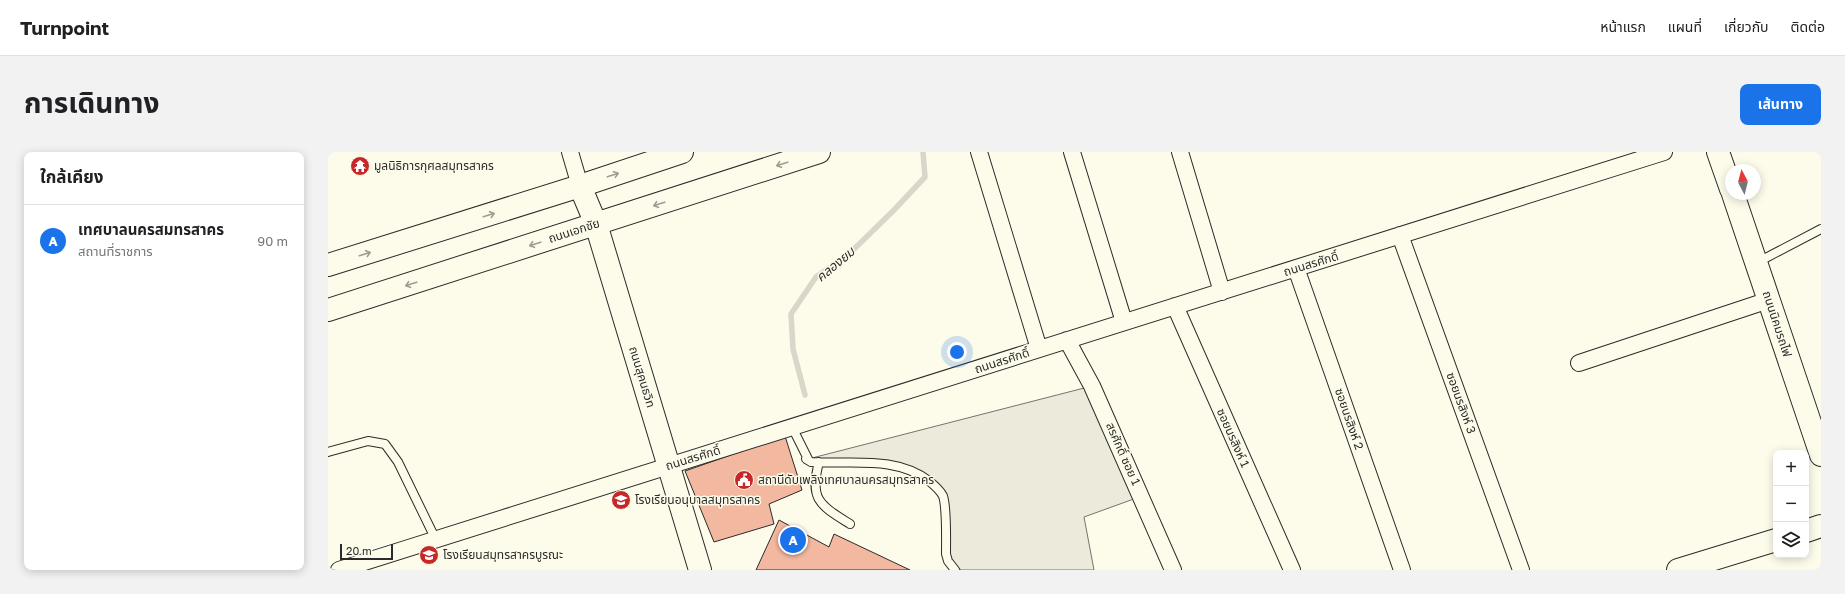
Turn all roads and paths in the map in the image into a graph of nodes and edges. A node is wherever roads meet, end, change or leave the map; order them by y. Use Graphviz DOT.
graph roads {
  1 [pos="570,152"];
  2 [pos="682,152"];
  3 [pos="819,152"];
  4 [pos="979,152"];
  5 [pos="1072,152"];
  6 [pos="1180,152"];
  7 [pos="1664,152"];
  8 [pos="1718,152"];
  9 [pos="1725,172"];
  10 [pos="580,186"];
  11 [pos="1735,200"];
  12 [pos="596,224"];
  13 [pos="1821,229"];
  14 [pos="1400,235"];
  15 [pos="1757,262"];
  16 [pos="328,265"];
  17 [pos="1296,268"];
  18 [pos="1222,292"];
  19 [pos="1769,300"];
  20 [pos="1175,306"];
  21 [pos="328,310"];
  22 [pos="1124,322"];
  23 [pos="1067,340"];
  24 [pos="1039,349"];
  25 [pos="1579,363"];
  26 [pos="792,427"];
  27 [pos="328,452"];
  28 [pos="1821,455"];
  29 [pos="819,462"];
  30 [pos="669,466"];
  31 [pos="850,524"];
  32 [pos="1821,526"];
  33 [pos="1809,530"];
  34 [pos="436,540"];
  35 [pos="1773,541"];
  36 [pos="339,570"];
  37 [pos="700,570"];
  38 [pos="955,570"];
  39 [pos="1173,570"];
  40 [pos="1292,570"];
  41 [pos="1402,570"];
  42 [pos="1521,570"];
  43 [pos="1678,570"];
  1 -- 10 [label="street"];
  10 -- 2 [label="main road, one-way"];
  3 -- 12 [label="main road, ถนนเอกชัย, one-way"];
  4 -- 24 [label="street"];
  5 -- 22 [label="street"];
  6 -- 18 [label="street"];
  7 -- 14 [label="street, ถนนสรศักดิ์"];
  8 -- 9 [label="main road"];
  10 -- 12 [label="main road, ถนนสุคนธวิท"];
  16 -- 10 [label="main road, one-way"];
  11 -- 15 [label="main road, ถนนนิคมรถไฟ"];
  12 -- 21 [label="main road, ถนนเอกชัย, one-way"];
  12 -- 30 [label="main road, ถนนสุคนธวิท"];
  13 -- 15 [label="lane"];
  14 -- 17 [label="street, ถนนสรศักดิ์"];
  14 -- 42 [label="street, ซอยนรสิงห์ 3"];
  15 -- 19 [label="main road, ถนนนิคมรถไฟ"];
  17 -- 18 [label="street, ถนนสรศักดิ์"];
  17 -- 41 [label="street, ซอยนรสิงห์ 2"];
  18 -- 20 [label="street, ถนนสรศักดิ์"];
  19 -- 25 [label="street"];
  19 -- 28 [label="main road, ถนนนิคมรถไฟ"];
  20 -- 22 [label="street, ถนนสรศักดิ์"];
  20 -- 40 [label="street, ซอยนรสิงห์ 1"];
  22 -- 23 [label="street, ถนนสรศักดิ์"];
  23 -- 24 [label="street, ถนนสรศักดิ์"];
  23 -- 39 [label="street, สรศักดิ์ ซอย 1"];
  24 -- 26 [label="street, ถนนสรศักดิ์"];
  26 -- 29 [label="lane"];
  26 -- 30 [label="street, ถนนสรศักดิ์"];
  27 -- 34 [label="lane"];
  29 -- 31 [label="lane"];
  29 -- 38 [label="lane"];
  30 -- 34 [label="street, ถนนสรศักดิ์"];
  30 -- 37 [label="main road, ถนนสุคนธวิท"];
  32 -- 33 [label="main road"];
  34 -- 36 [label="street, ถนนสรศักดิ์"];
  35 -- 43 [label="main road"];
}
